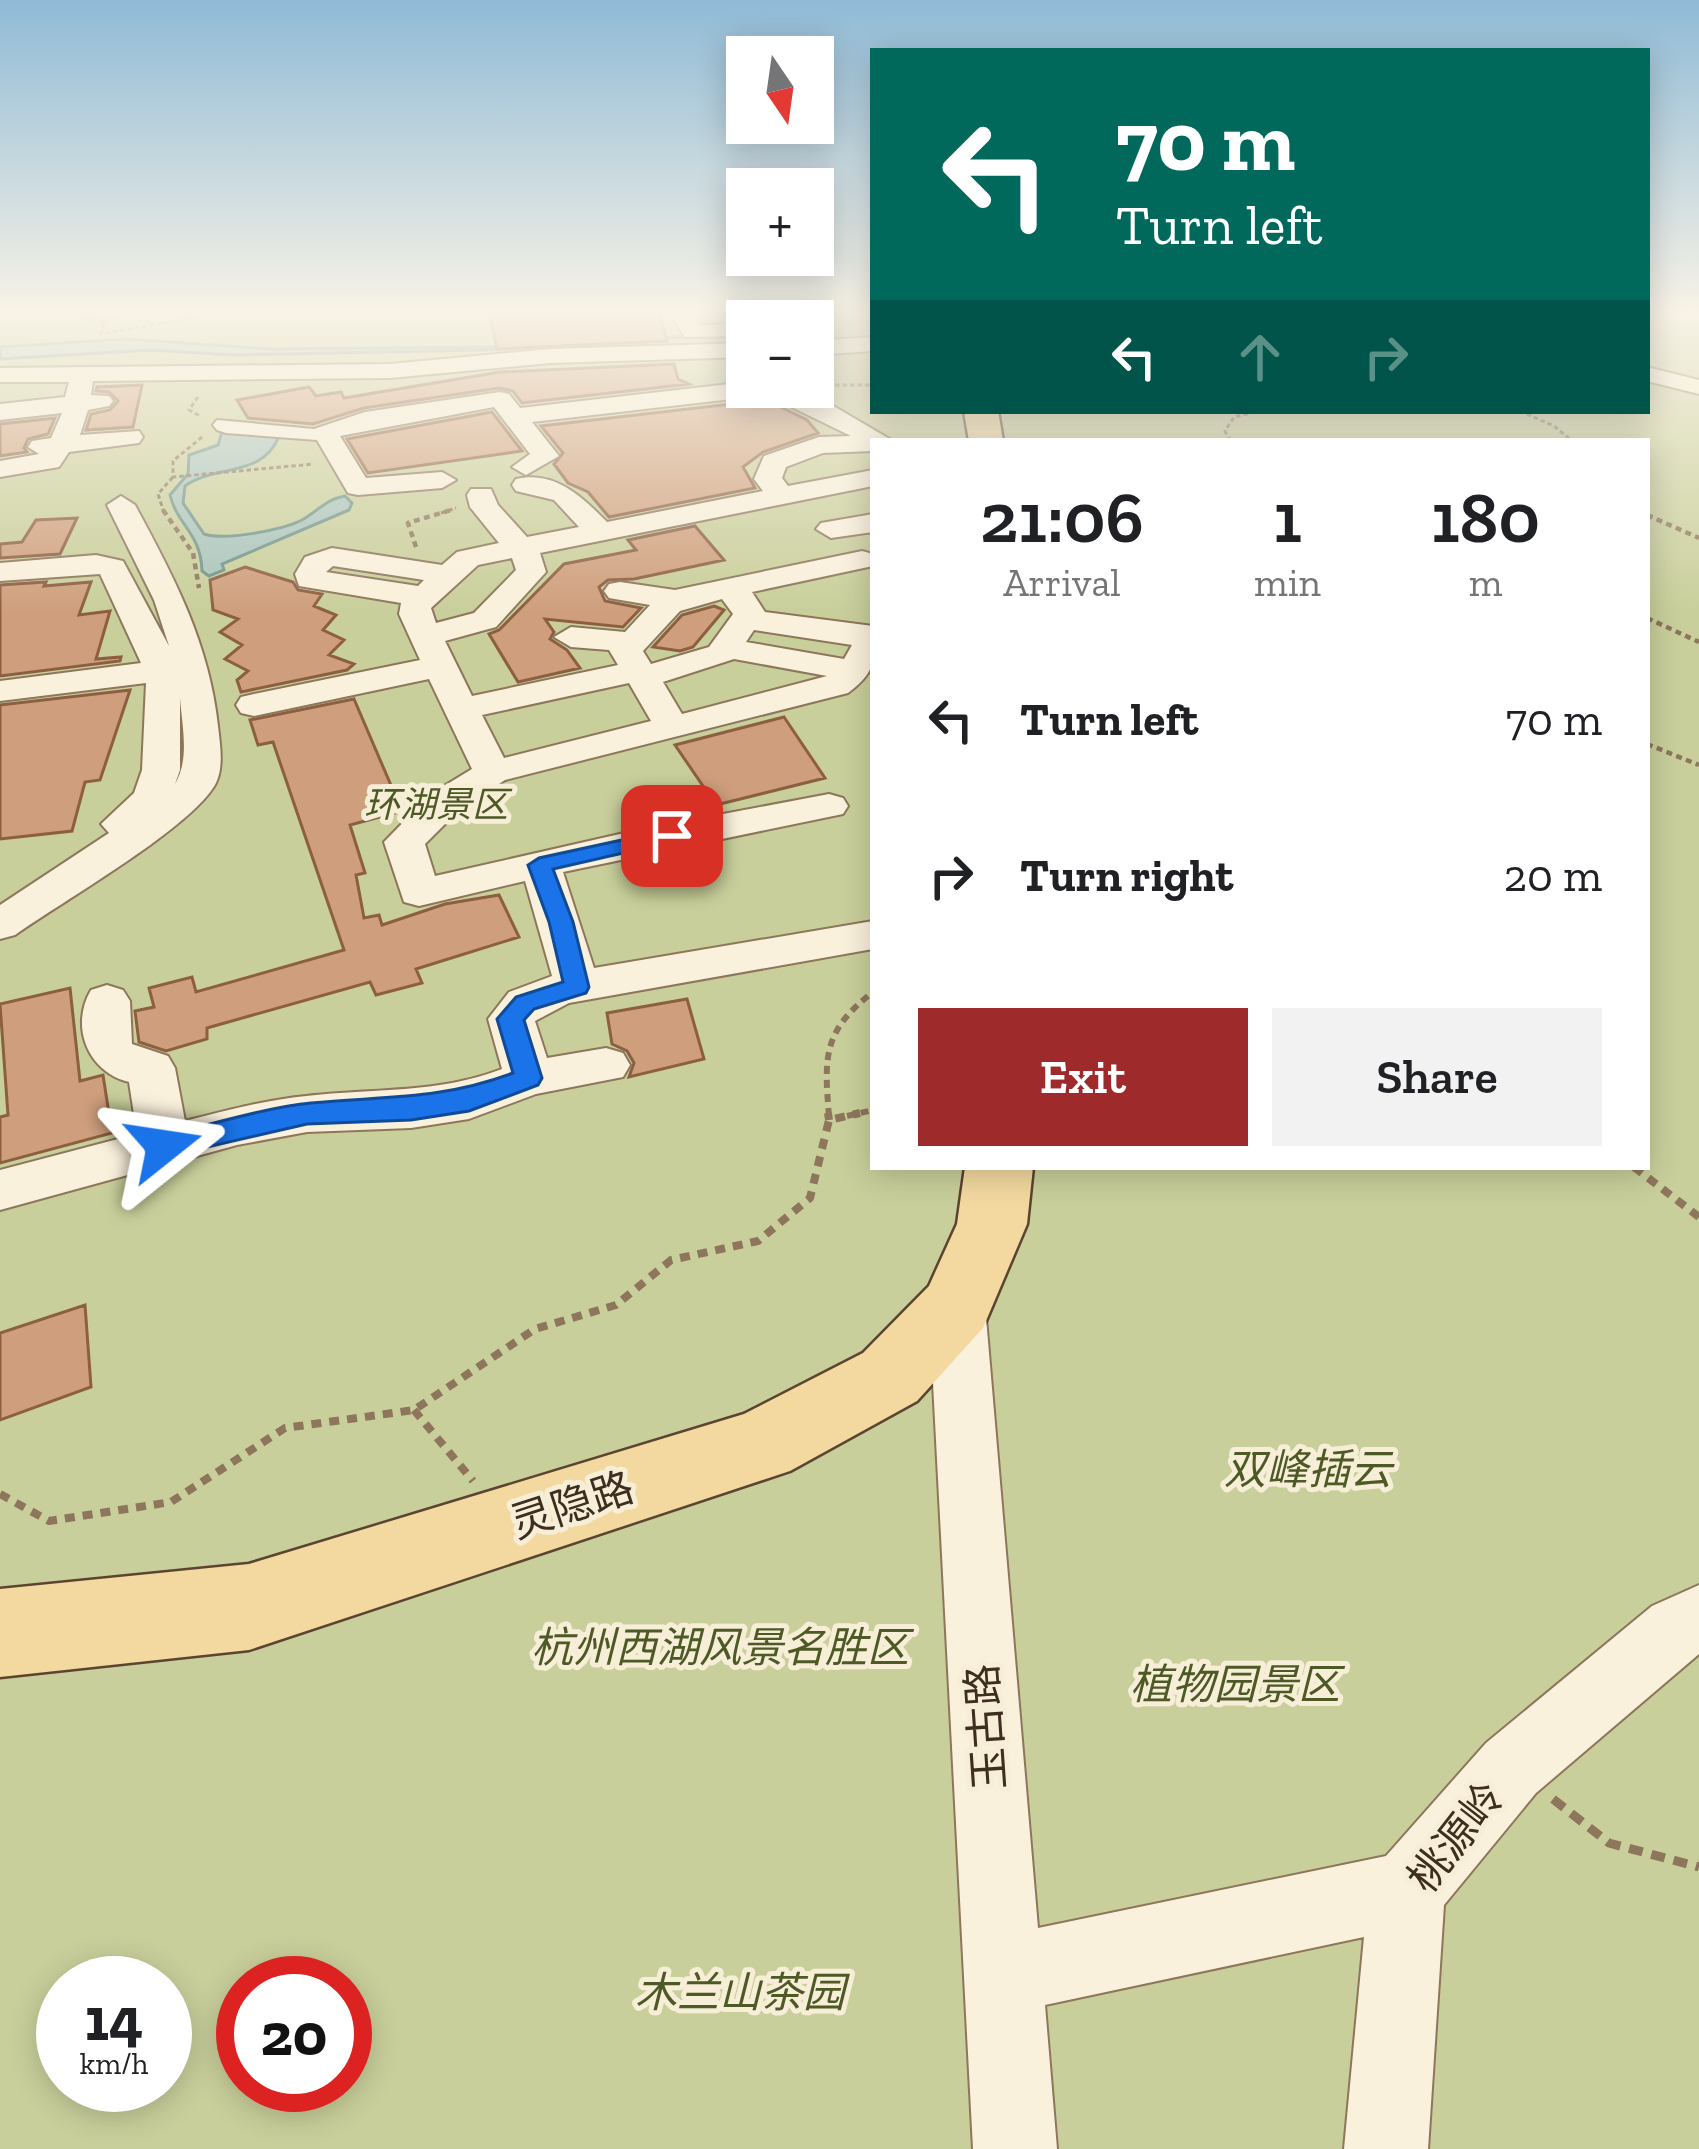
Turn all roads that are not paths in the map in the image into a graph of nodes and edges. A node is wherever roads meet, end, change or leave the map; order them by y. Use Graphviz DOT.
graph roads {
  1 [pos="2,412"];
  2 [pos="72,412"];
  3 [pos="437,412"];
  4 [pos="511,412"];
  5 [pos="533,412"];
  6 [pos="823,412"];
  7 [pos="514,416"];
  8 [pos="70,422"];
  9 [pos="226,425"];
  10 [pos="0,432"];
  11 [pos="870,439"];
  12 [pos="870,442"];
  13 [pos="327,443"];
  14 [pos="0,452"];
  15 [pos="0,469"];
  16 [pos="507,470"];
  17 [pos="870,479"];
  18 [pos="442,480"];
  19 [pos="476,495"];
  20 [pos="789,495"];
  21 [pos="121,505"];
  22 [pos="710,510"];
  23 [pos="870,523"];
  24 [pos="831,529"];
  25 [pos="598,530"];
  26 [pos="514,547"];
  27 [pos="869,566"];
  28 [pos="0,572"];
  29 [pos="770,579"];
  30 [pos="438,586"];
  31 [pos="728,587"];
  32 [pos="620,591"];
  33 [pos="505,599"];
  34 [pos="677,600"];
  35 [pos="735,634"];
  36 [pos="571,637"];
  37 [pos="867,650"];
  38 [pos="433,651"];
  39 [pos="636,663"];
  40 [pos="160,671"];
  41 [pos="0,691"];
  42 [pos="254,705"];
  43 [pos="461,710"];
  44 [pos="674,729"];
  45 [pos="492,772"];
  46 [pos="829,806"];
  47 [pos="539,865"];
  48 [pos="0,886"];
  49 [pos="0,925"];
  50 [pos="870,936"];
  51 [pos="577,987"];
  52 [pos="107,1001"];
  53 [pos="606,1065"];
  54 [pos="529,1078"];
  55 [pos="164,1146"];
  56 [pos="998,1170"];
  57 [pos="0,1190"];
  58 [pos="957,1306"];
  59 [pos="1699,1618"];
  60 [pos="0,1633"];
  61 [pos="1407,1889"];
  62 [pos="1003,1975"];
  63 [pos="1015,2149"];
  64 [pos="1386,2149"];
  1 -- 8 [label="street"];
  2 -- 8 [label="street"];
  3 -- 13 [label="street"];
  4 -- 7 [label="street"];
  5 -- 7 [label="street"];
  6 -- 11 [label="street"];
  7 -- 16 [label="street"];
  8 -- 8 [label="street"];
  8 -- 10 [label="street"];
  8 -- 14 [label="street"];
  8 -- 15 [label="street"];
  9 -- 13 [label="street"];
  12 -- 20 [label="street"];
  13 -- 18 [label="street"];
  16 -- 18 [label="street"];
  16 -- 19 [label="street"];
  16 -- 25 [label="street"];
  17 -- 20 [label="street"];
  18 -- 19 [label="street"];
  19 -- 26 [label="street"];
  20 -- 22 [label="street"];
  20 -- 24 [label="street"];
  21 -- 49 [label="street"];
  22 -- 25 [label="street"];
  22 -- 29 [label="street"];
  23 -- 24 [label="street"];
  24 -- 27 [label="street"];
  25 -- 26 [label="street"];
  26 -- 30 [label="street"];
  26 -- 33 [label="street"];
  27 -- 29 [label="street"];
  28 -- 40 [label="street"];
  29 -- 31 [label="street"];
  30 -- 30 [label="street"];
  30 -- 33 [label="street"];
  30 -- 38 [label="street"];
  31 -- 34 [label="street"];
  31 -- 35 [label="street"];
  32 -- 34 [label="street"];
  33 -- 38 [label="street"];
  34 -- 39 [label="street"];
  35 -- 37 [label="street"];
  35 -- 39 [label="street"];
  36 -- 39 [label="street"];
  37 -- 44 [label="street"];
  38 -- 42 [label="street"];
  38 -- 43 [label="street"];
  39 -- 43 [label="street"];
  39 -- 44 [label="street"];
  40 -- 41 [label="street"];
  40 -- 48 [label="street"];
  43 -- 45 [label="street"];
  44 -- 45 [label="street"];
  45 -- 47 [label="street"];
  46 -- 47 [label="street"];
  47 -- 51 [label="street"];
  50 -- 51 [label="street"];
  51 -- 54 [label="street"];
  52 -- 55 [label="street"];
  53 -- 54 [label="street"];
  54 -- 55 [label="street"];
  55 -- 57 [label="street"];
  56 -- 58 [label="main road, 灵隐路"];
  58 -- 60 [label="main road, 灵隐路"];
  58 -- 62 [label="street, 玉古路"];
  59 -- 61 [label="street, 桃源岭"];
  61 -- 62 [label="street"];
  61 -- 64 [label="street, 桃源岭"];
  62 -- 63 [label="street, 玉古路"];
}
